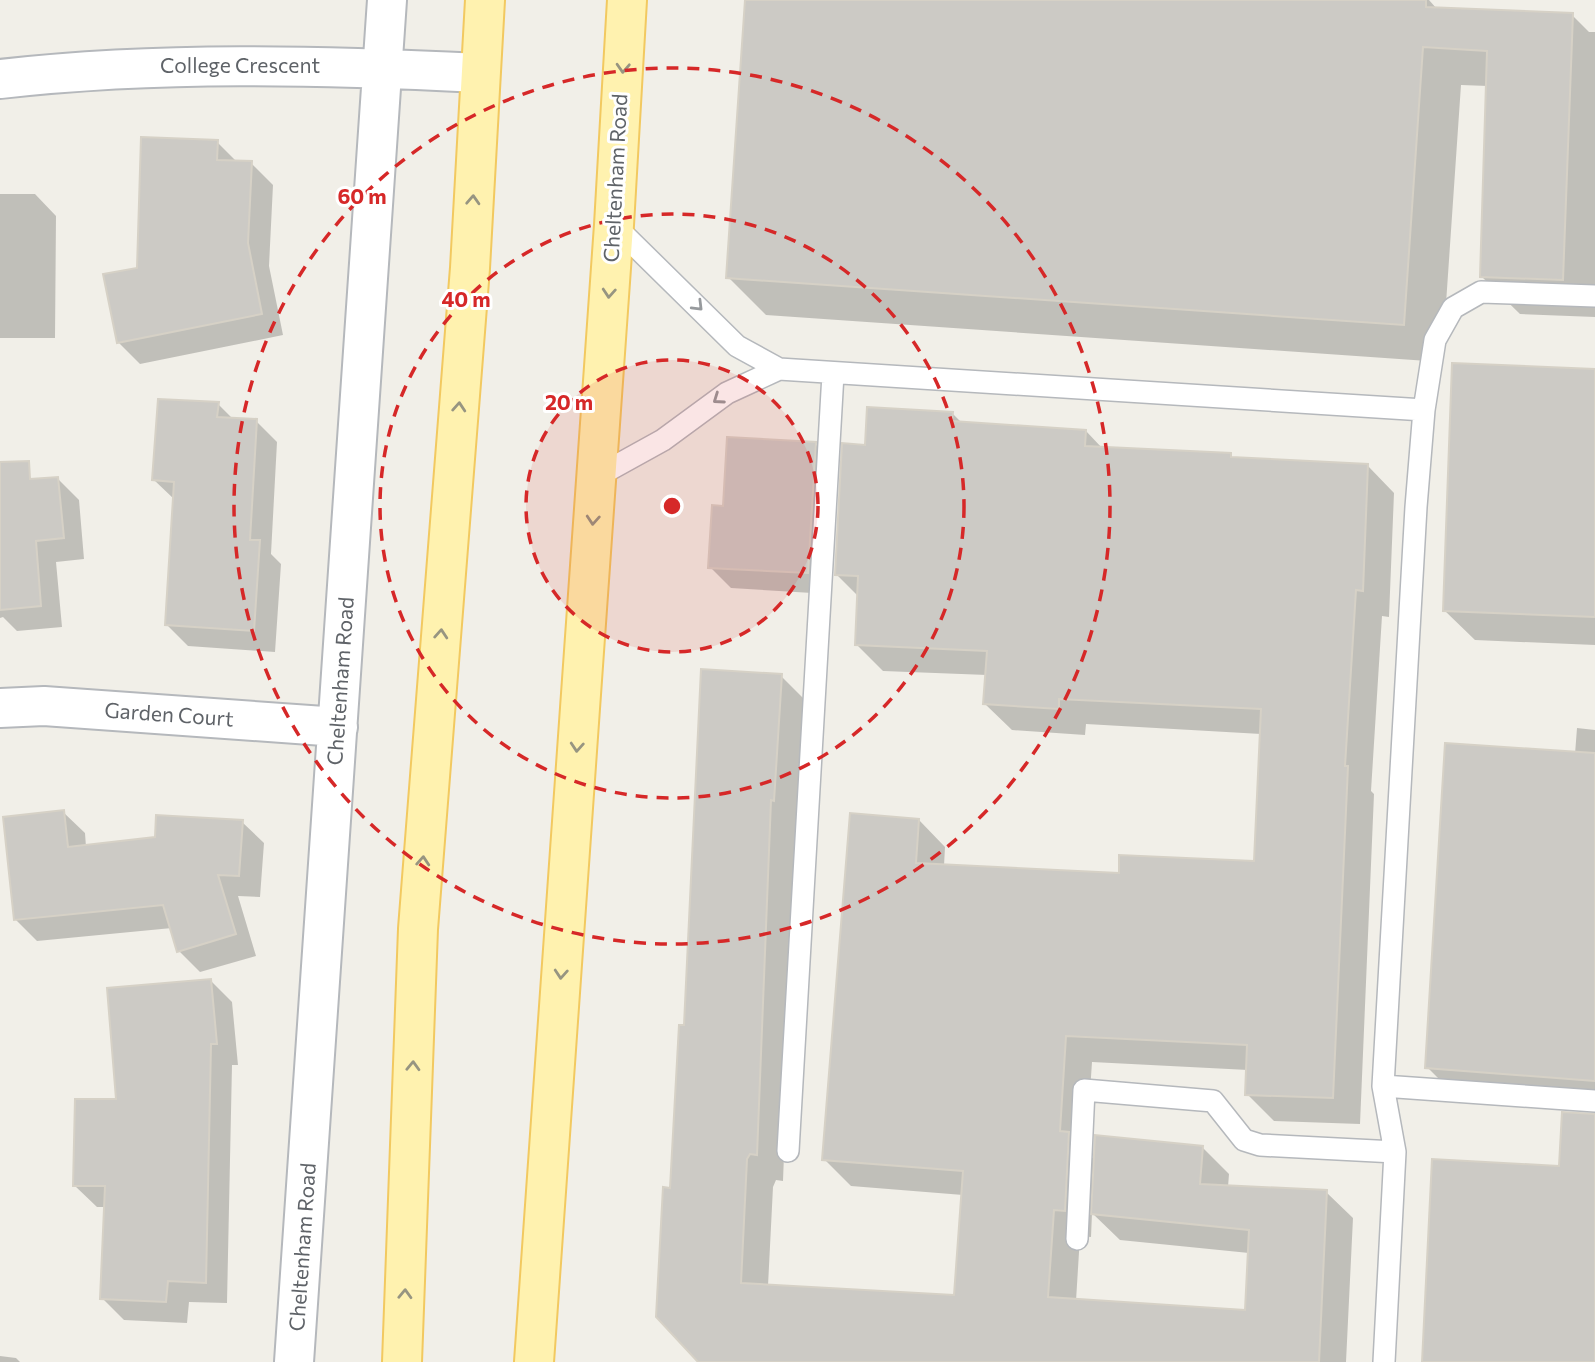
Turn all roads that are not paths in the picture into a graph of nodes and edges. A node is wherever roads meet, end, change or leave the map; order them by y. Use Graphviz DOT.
graph roads {
  1 [pos="387,0"];
  2 [pos="485,0"];
  3 [pos="626,0"];
  4 [pos="382,68"];
  5 [pos="480,73"];
  6 [pos="0,79"];
  7 [pos="614,225"];
  8 [pos="1595,296"];
  9 [pos="779,369"];
  10 [pos="833,374"];
  11 [pos="1424,410"];
  12 [pos="596,477"];
  13 [pos="0,708"];
  14 [pos="338,727"];
  15 [pos="1383,1086"];
  16 [pos="1595,1101"];
  17 [pos="788,1151"];
  18 [pos="1395,1152"];
  19 [pos="1077,1239"];
  20 [pos="537,1314"];
  21 [pos="399,1357"];
  22 [pos="293,1362"];
  23 [pos="534,1362"];
  24 [pos="558,1362"];
  25 [pos="1384,1362"];
  1 -- 4 [label="street, Cheltenham Road"];
  2 -- 5 [label="main road"];
  3 -- 7 [label="main road, Cheltenham Road, one-way"];
  4 -- 5 [label="street, College Crescent"];
  4 -- 6 [label="street, College Crescent"];
  4 -- 14 [label="street, Cheltenham Road"];
  21 -- 5 [label="main road, one-way"];
  7 -- 9 [label="lane, one-way"];
  7 -- 12 [label="main road, Cheltenham Road, one-way"];
  8 -- 11 [label="lane"];
  9 -- 10 [label="lane"];
  9 -- 12 [label="lane, one-way"];
  10 -- 11 [label="lane"];
  10 -- 17 [label="lane"];
  11 -- 15 [label="lane"];
  12 -- 20 [label="main road, Cheltenham Road, one-way"];
  13 -- 14 [label="street, Garden Court"];
  14 -- 22 [label="street, Cheltenham Road"];
  15 -- 16 [label="lane"];
  15 -- 18 [label="lane"];
  18 -- 19 [label="lane"];
  18 -- 25 [label="lane"];
  20 -- 23 [label="main road, Cheltenham Road"];
  20 -- 24 [label="main road"];
}
